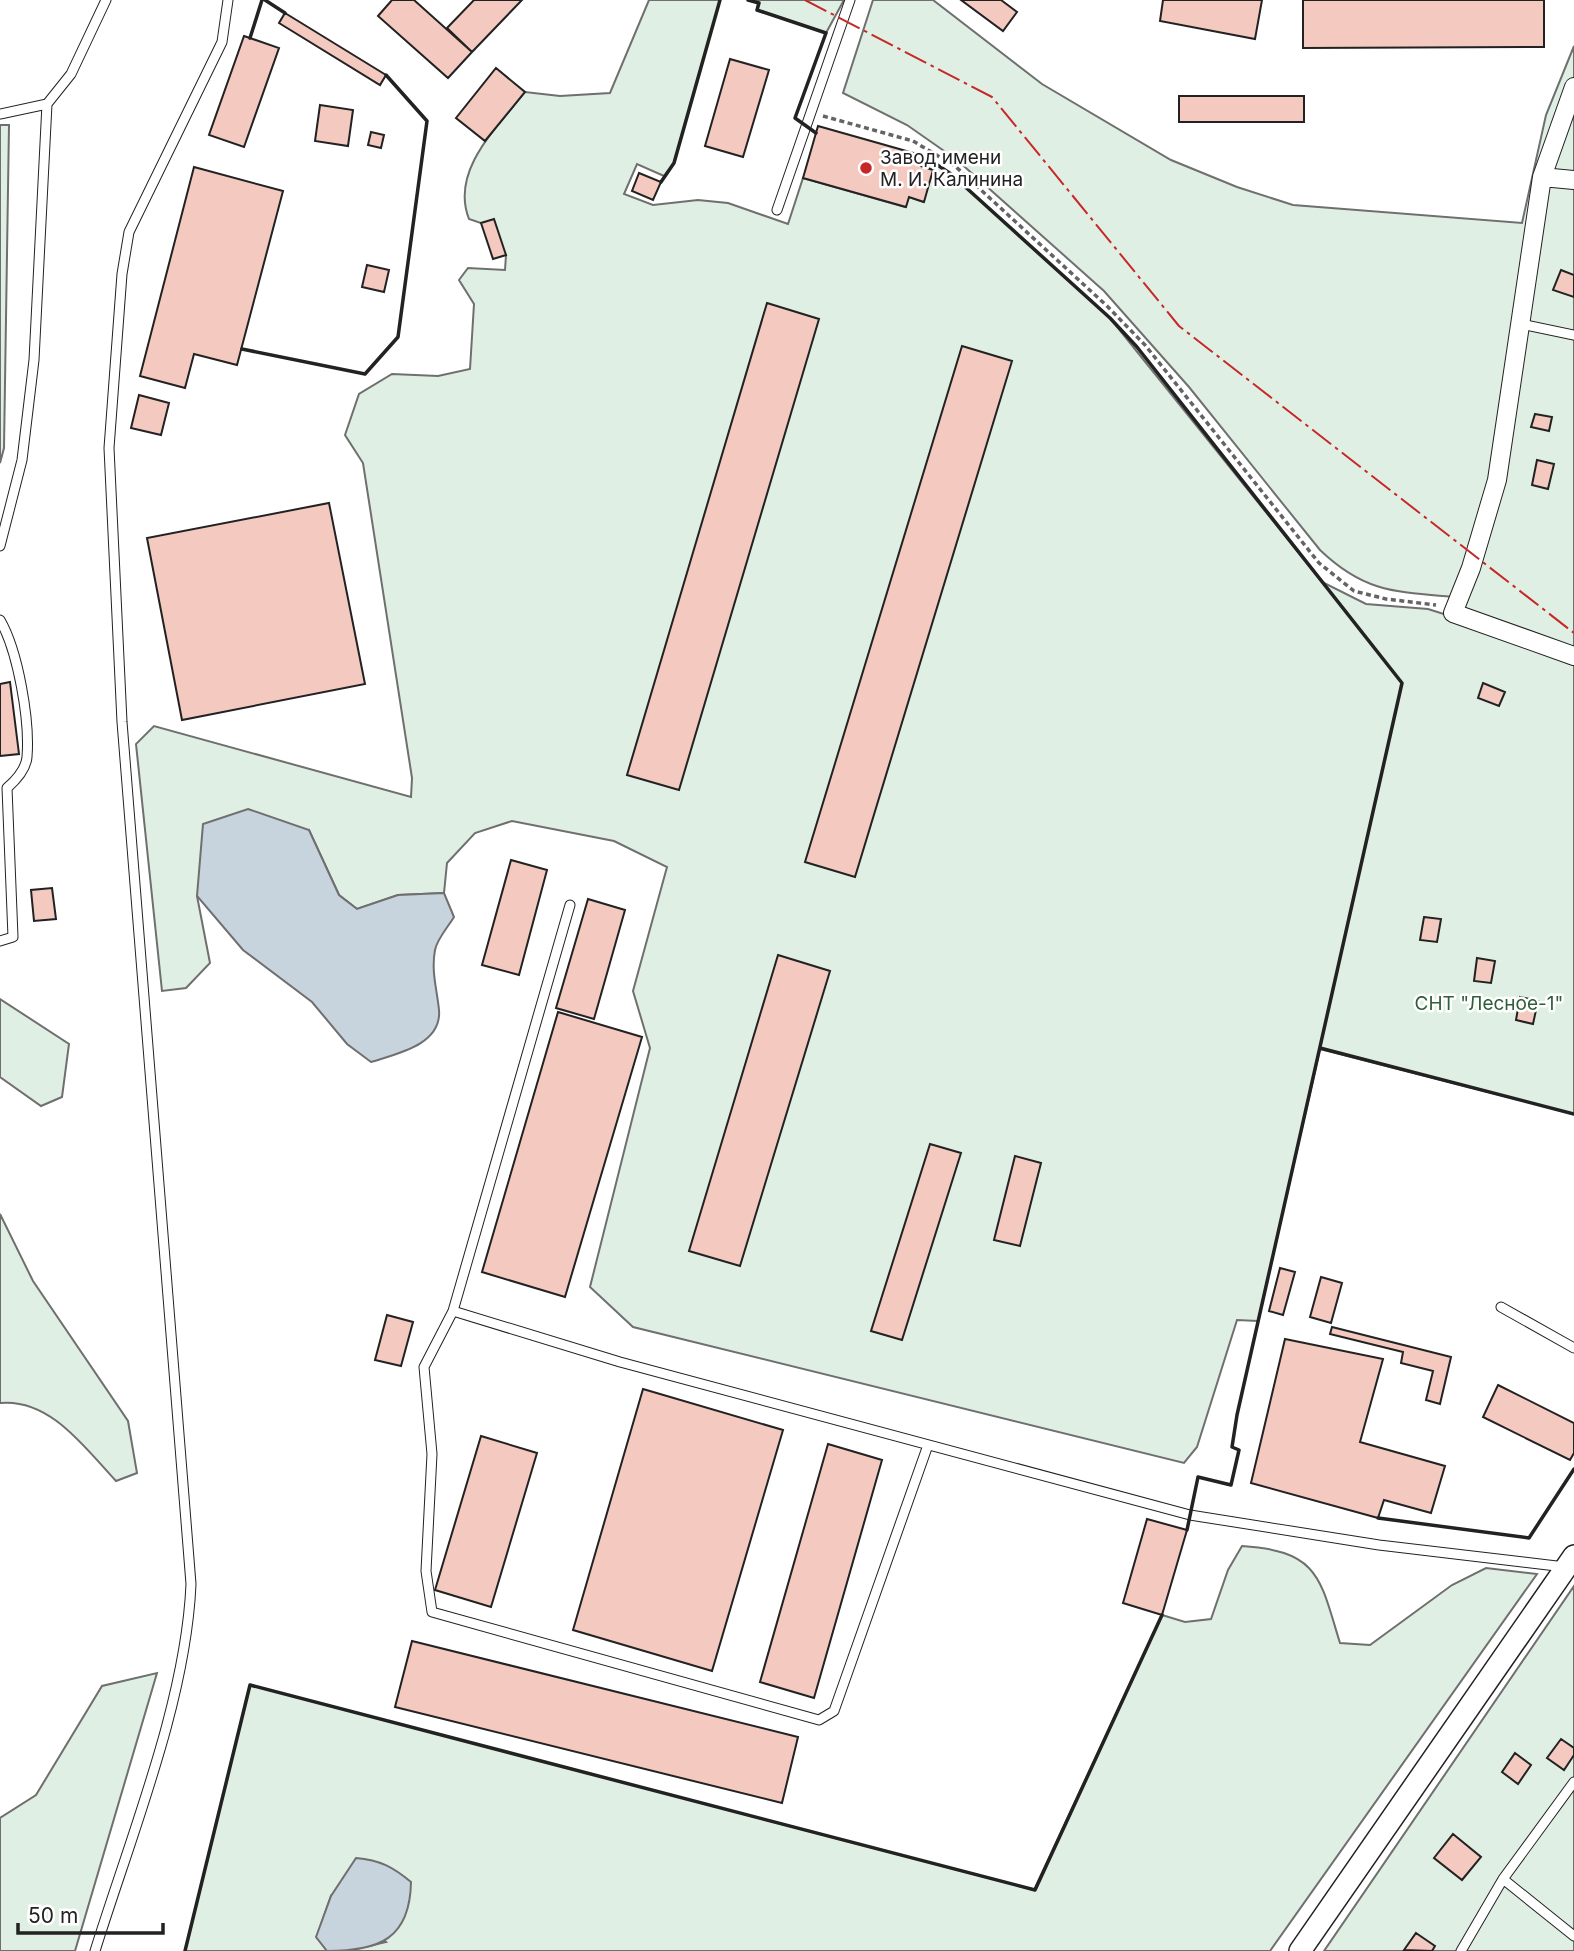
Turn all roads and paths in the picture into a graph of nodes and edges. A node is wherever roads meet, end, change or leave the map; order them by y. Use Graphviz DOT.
graph roads {
  1 [pos="106,0"];
  2 [pos="228,0"];
  3 [pos="850,0"];
  4 [pos="1574,87"];
  5 [pos="47,104"];
  6 [pos="812,111"];
  7 [pos="0,114"];
  8 [pos="1542,177"];
  9 [pos="1574,180"];
  10 [pos="777,210"];
  11 [pos="1521,324"];
  12 [pos="1574,335"];
  13 [pos="0,546"];
  14 [pos="1453,612"];
  15 [pos="0,620"];
  16 [pos="1574,656"];
  17 [pos="570,905"];
  18 [pos="0,941"];
  19 [pos="1501,1307"];
  20 [pos="453,1311"];
  21 [pos="1574,1348"];
  22 [pos="928,1445"];
  23 [pos="1571,1561"];
  24 [pos="1574,1782"];
  25 [pos="1503,1879"];
  26 [pos="1574,1936"];
  27 [pos="94,1951"];
  28 [pos="1300,1951"];
  29 [pos="1461,1951"];
  1 -- 5 [label="lane"];
  2 -- 27 [label="lane"];
  3 -- 6 [label="lane"];
  4 -- 8 [label="street"];
  5 -- 7 [label="lane"];
  5 -- 13 [label="lane"];
  6 -- 10 [label="lane"];
  6 -- 14 [label="path"];
  8 -- 9 [label="street"];
  8 -- 11 [label="street"];
  11 -- 12 [label="lane"];
  11 -- 14 [label="street"];
  14 -- 16 [label="street"];
  15 -- 18 [label="lane"];
  17 -- 20 [label="lane"];
  19 -- 21 [label="lane"];
  20 -- 22 [label="lane"];
  20 -- 22 [label="lane"];
  22 -- 23 [label="lane"];
  23 -- 28 [label="street"];
  24 -- 25 [label="lane"];
  25 -- 26 [label="lane"];
  25 -- 29 [label="lane"];
}
